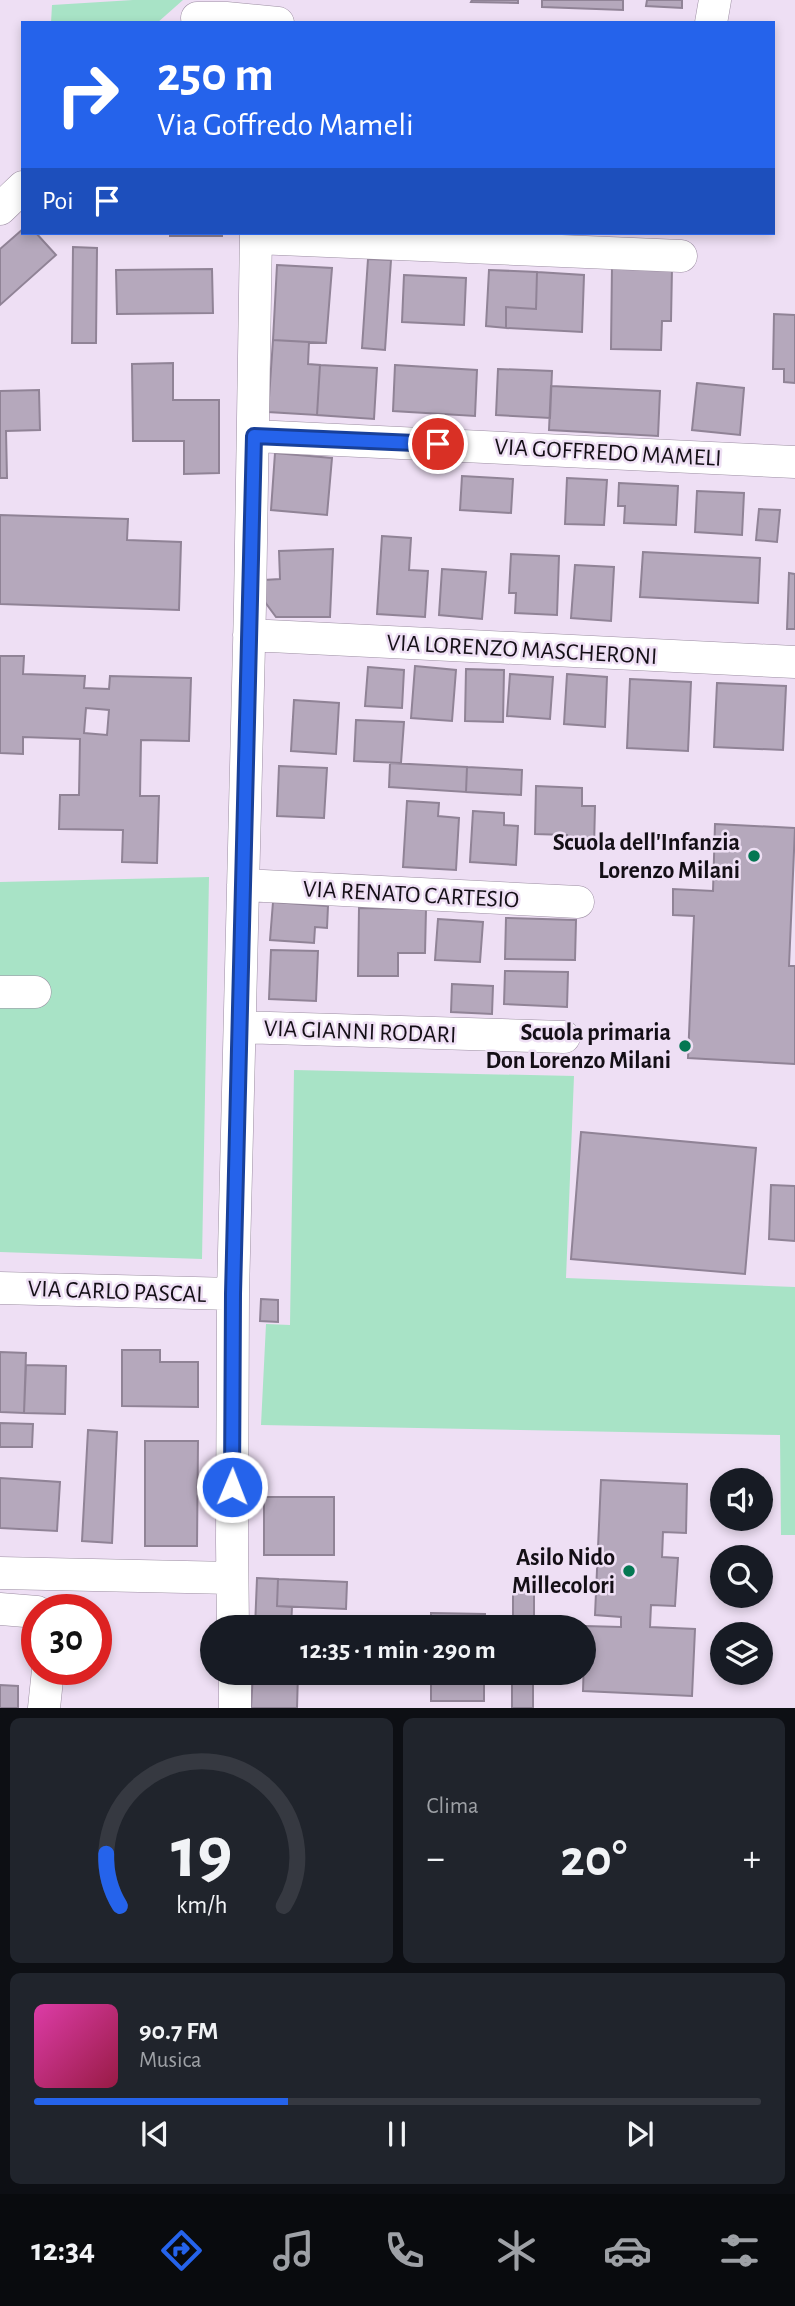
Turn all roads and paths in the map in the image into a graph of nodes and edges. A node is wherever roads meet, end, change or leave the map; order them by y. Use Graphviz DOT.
graph roads {
  1 [pos="267,0"];
  2 [pos="715,0"];
  3 [pos="200,14"];
  4 [pos="254,21"];
  5 [pos="263,21"];
  6 [pos="710,21"];
  7 [pos="21,189"];
  8 [pos="0,209"];
  9 [pos="256,235"];
  10 [pos="681,256"];
  11 [pos="254,436"];
  12 [pos="795,462"];
  13 [pos="250,635"];
  14 [pos="795,662"];
  15 [pos="243,886"];
  16 [pos="578,902"];
  17 [pos="0,992"];
  18 [pos="35,992"];
  19 [pos="240,1027"];
  20 [pos="564,1037"];
  21 [pos="0,1288"];
  22 [pos="233,1294"];
  23 [pos="0,1573"];
  24 [pos="232,1578"];
  25 [pos="0,1609"];
  26 [pos="21,1611"];
  27 [pos="233,1615"];
  28 [pos="46,1685"];
  29 [pos="234,1685"];
  30 [pos="44,1707"];
  31 [pos="235,1707"];
  1 -- 5 [label="street"];
  2 -- 6 [label="street"];
  3 -- 4 [label="street"];
  7 -- 8 [label="street"];
  9 -- 10 [label="street"];
  9 -- 11 [label="street"];
  11 -- 12 [label="street, VIA GOFFREDO MAMELI"];
  11 -- 13 [label="street"];
  13 -- 14 [label="street, VIA LORENZO MASCHERONI"];
  13 -- 15 [label="street"];
  15 -- 16 [label="street, VIA RENATO CARTESIO"];
  15 -- 19 [label="street"];
  17 -- 18 [label="street"];
  19 -- 20 [label="street, VIA GIANNI RODARI"];
  19 -- 22 [label="street"];
  21 -- 22 [label="street, VIA CARLO PASCAL"];
  22 -- 24 [label="street"];
  23 -- 24 [label="street"];
  24 -- 27 [label="street"];
  25 -- 26 [label="street"];
  28 -- 30 [label="street"];
  29 -- 31 [label="street"];
}
